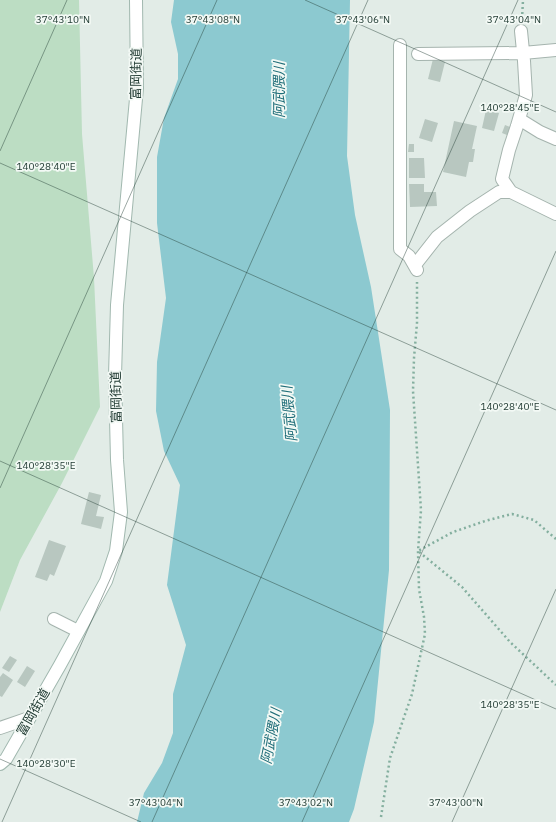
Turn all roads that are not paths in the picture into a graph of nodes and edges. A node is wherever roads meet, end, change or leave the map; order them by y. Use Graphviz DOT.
graph roads {
  1 [pos="136,0"];
  2 [pos="521,31"];
  3 [pos="400,45"];
  4 [pos="556,50"];
  5 [pos="523,53"];
  6 [pos="418,54"];
  7 [pos="519,119"];
  8 [pos="556,139"];
  9 [pos="511,192"];
  10 [pos="555,212"];
  11 [pos="54,619"];
  12 [pos="78,631"];
  13 [pos="29,718"];
  14 [pos="0,728"];
  15 [pos="0,764"];
  1 -- 12 [label="street, 富岡街道"];
  2 -- 5 [label="street"];
  3 -- 9 [label="street"];
  4 -- 5 [label="street"];
  5 -- 6 [label="street"];
  5 -- 7 [label="street"];
  7 -- 8 [label="street"];
  7 -- 9 [label="street"];
  9 -- 10 [label="street"];
  11 -- 12 [label="street"];
  12 -- 13 [label="street, 富岡街道"];
  13 -- 14 [label="street"];
  13 -- 15 [label="street, 富岡街道"];
}
